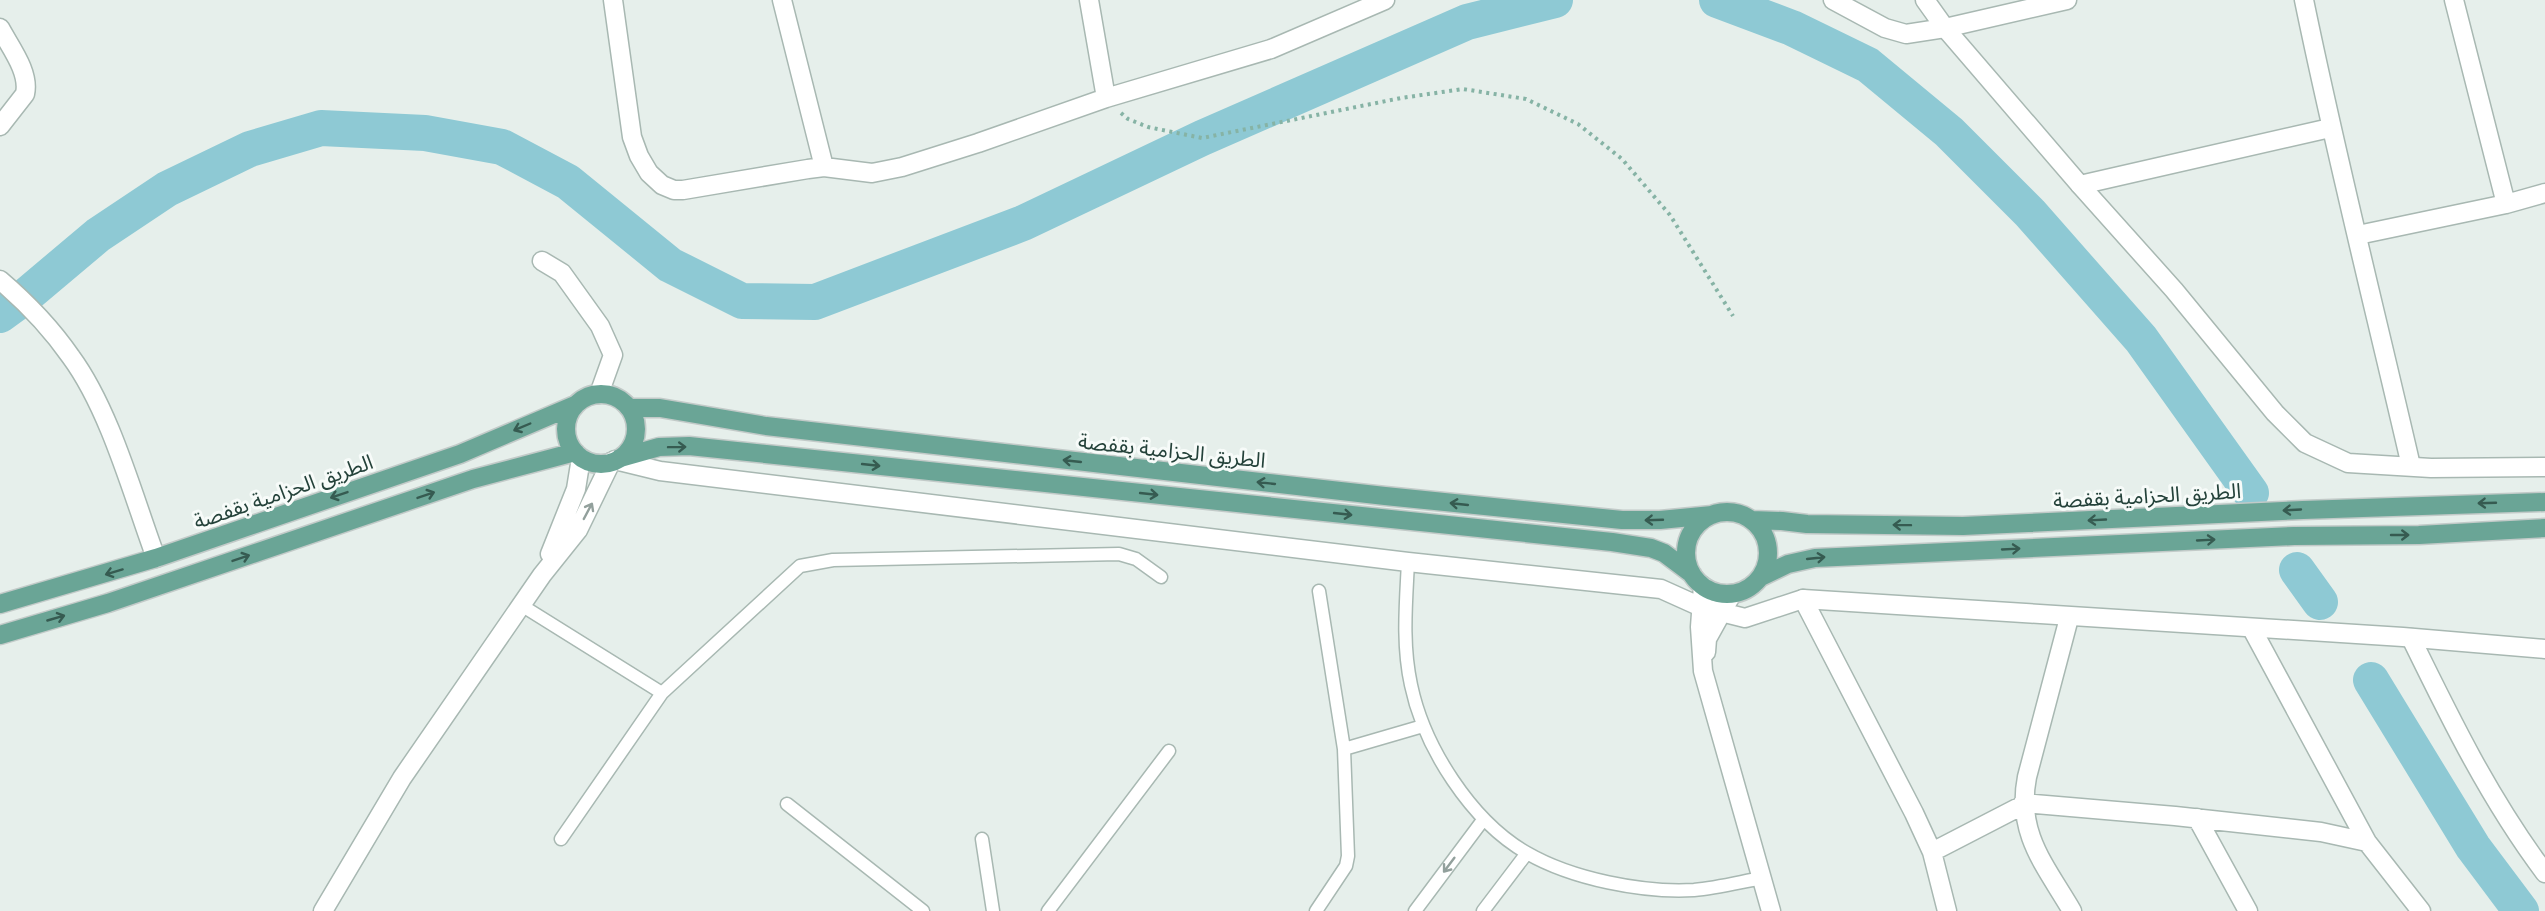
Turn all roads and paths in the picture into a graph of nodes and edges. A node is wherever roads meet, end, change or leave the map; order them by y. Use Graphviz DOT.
graph roads {
  1 [pos="613,0"];
  2 [pos="782,0"];
  3 [pos="1089,0"];
  4 [pos="1385,0"];
  5 [pos="1833,0"];
  6 [pos="1925,0"];
  7 [pos="2067,0"];
  8 [pos="2304,0"];
  9 [pos="2454,0"];
  10 [pos="0,28"];
  11 [pos="1945,28"];
  12 [pos="1106,98"];
  13 [pos="0,126"];
  14 [pos="2330,128"];
  15 [pos="824,167"];
  16 [pos="2079,185"];
  17 [pos="2545,193"];
  18 [pos="2506,204"];
  19 [pos="2358,235"];
  20 [pos="542,261"];
  21 [pos="0,280"];
  22 [pos="1733,316"];
  23 [pos="599,394"];
  24 [pos="575,405"];
  25 [pos="629,408"];
  26 [pos="578,455"];
  27 [pos="616,460"];
  28 [pos="2411,466"];
  29 [pos="2545,467"];
  30 [pos="2545,501"];
  31 [pos="1712,515"];
  32 [pos="1751,520"];
  33 [pos="2545,528"];
  34 [pos="156,558"];
  35 [pos="1408,562"];
  36 [pos="542,575"];
  37 [pos="1161,577"];
  38 [pos="1761,577"];
  39 [pos="1697,580"];
  40 [pos="1319,591"];
  41 [pos="1732,594"];
  42 [pos="1803,599"];
  43 [pos="0,604"];
  44 [pos="521,605"];
  45 [pos="1701,607"];
  46 [pos="1721,613"];
  47 [pos="2069,618"];
  48 [pos="2252,629"];
  49 [pos="0,635"];
  50 [pos="2411,638"];
  51 [pos="2545,649"];
  52 [pos="1703,672"];
  53 [pos="662,693"];
  54 [pos="1423,726"];
  55 [pos="1344,749"];
  56 [pos="1169,751"];
  57 [pos="787,804"];
  58 [pos="2023,804"];
  59 [pos="2197,818"];
  60 [pos="1483,819"];
  61 [pos="561,839"];
  62 [pos="982,839"];
  63 [pos="2367,842"];
  64 [pos="1932,852"];
  65 [pos="1527,853"];
  66 [pos="2545,873"];
  67 [pos="1762,878"];
  68 [pos="323,911"];
  69 [pos="923,911"];
  70 [pos="993,911"];
  71 [pos="1048,911"];
  72 [pos="1316,911"];
  73 [pos="1415,911"];
  74 [pos="1483,911"];
  75 [pos="1771,911"];
  76 [pos="1947,911"];
  77 [pos="2072,911"];
  78 [pos="2248,911"];
  79 [pos="2421,911"];
  1 -- 15 [label="street"];
  2 -- 15 [label="street"];
  3 -- 12 [label="street"];
  4 -- 12 [label="street"];
  5 -- 11 [label="street"];
  6 -- 11 [label="street"];
  7 -- 11 [label="street"];
  8 -- 14 [label="street"];
  9 -- 18 [label="street"];
  10 -- 13 [label="street"];
  11 -- 16 [label="street"];
  12 -- 15 [label="street"];
  12 -- 22 [label="path"];
  14 -- 16 [label="street"];
  14 -- 19 [label="street"];
  16 -- 28 [label="street"];
  17 -- 18 [label="street"];
  18 -- 19 [label="street"];
  19 -- 28 [label="street"];
  20 -- 23 [label="street"];
  21 -- 34 [label="street"];
  23 -- 24 [label="main road"];
  23 -- 25 [label="main road"];
  24 -- 26 [label="main road"];
  24 -- 34 [label="main road, الطريق الحزامية بقفصة, one-way"];
  25 -- 27 [label="main road"];
  31 -- 25 [label="main road, الطريق الحزامية بقفصة, one-way"];
  26 -- 27 [label="main road"];
  26 -- 36 [label="street"];
  49 -- 26 [label="main road, one-way"];
  27 -- 35 [label="street"];
  36 -- 27 [label="street, one-way"];
  27 -- 39 [label="main road, one-way"];
  28 -- 29 [label="street"];
  30 -- 32 [label="main road, الطريق الحزامية بقفصة, one-way"];
  31 -- 32 [label="main road"];
  31 -- 39 [label="main road"];
  32 -- 38 [label="main road"];
  38 -- 33 [label="main road, one-way"];
  34 -- 43 [label="main road, الطريق الحزامية بقفصة, one-way"];
  35 -- 45 [label="street"];
  35 -- 54 [label="lane"];
  36 -- 44 [label="street"];
  37 -- 53 [label="lane"];
  38 -- 41 [label="main road"];
  39 -- 41 [label="main road"];
  39 -- 45 [label="street"];
  40 -- 55 [label="lane"];
  41 -- 46 [label="street"];
  42 -- 46 [label="street"];
  42 -- 47 [label="street"];
  42 -- 64 [label="street"];
  44 -- 53 [label="lane"];
  44 -- 68 [label="street"];
  45 -- 46 [label="street"];
  45 -- 52 [label="street"];
  46 -- 52 [label="street"];
  47 -- 48 [label="street"];
  47 -- 58 [label="street"];
  48 -- 50 [label="street"];
  48 -- 63 [label="street"];
  50 -- 51 [label="street"];
  50 -- 66 [label="street"];
  52 -- 67 [label="street"];
  53 -- 61 [label="lane"];
  54 -- 55 [label="lane"];
  54 -- 60 [label="lane"];
  55 -- 72 [label="lane"];
  56 -- 71 [label="lane"];
  57 -- 69 [label="lane"];
  58 -- 59 [label="street"];
  58 -- 64 [label="street"];
  58 -- 77 [label="street"];
  59 -- 63 [label="street"];
  59 -- 78 [label="street"];
  60 -- 65 [label="lane"];
  60 -- 73 [label="lane, one-way"];
  62 -- 70 [label="lane"];
  63 -- 79 [label="street"];
  64 -- 76 [label="street"];
  65 -- 67 [label="lane"];
  65 -- 74 [label="lane"];
  67 -- 75 [label="street"];
}
